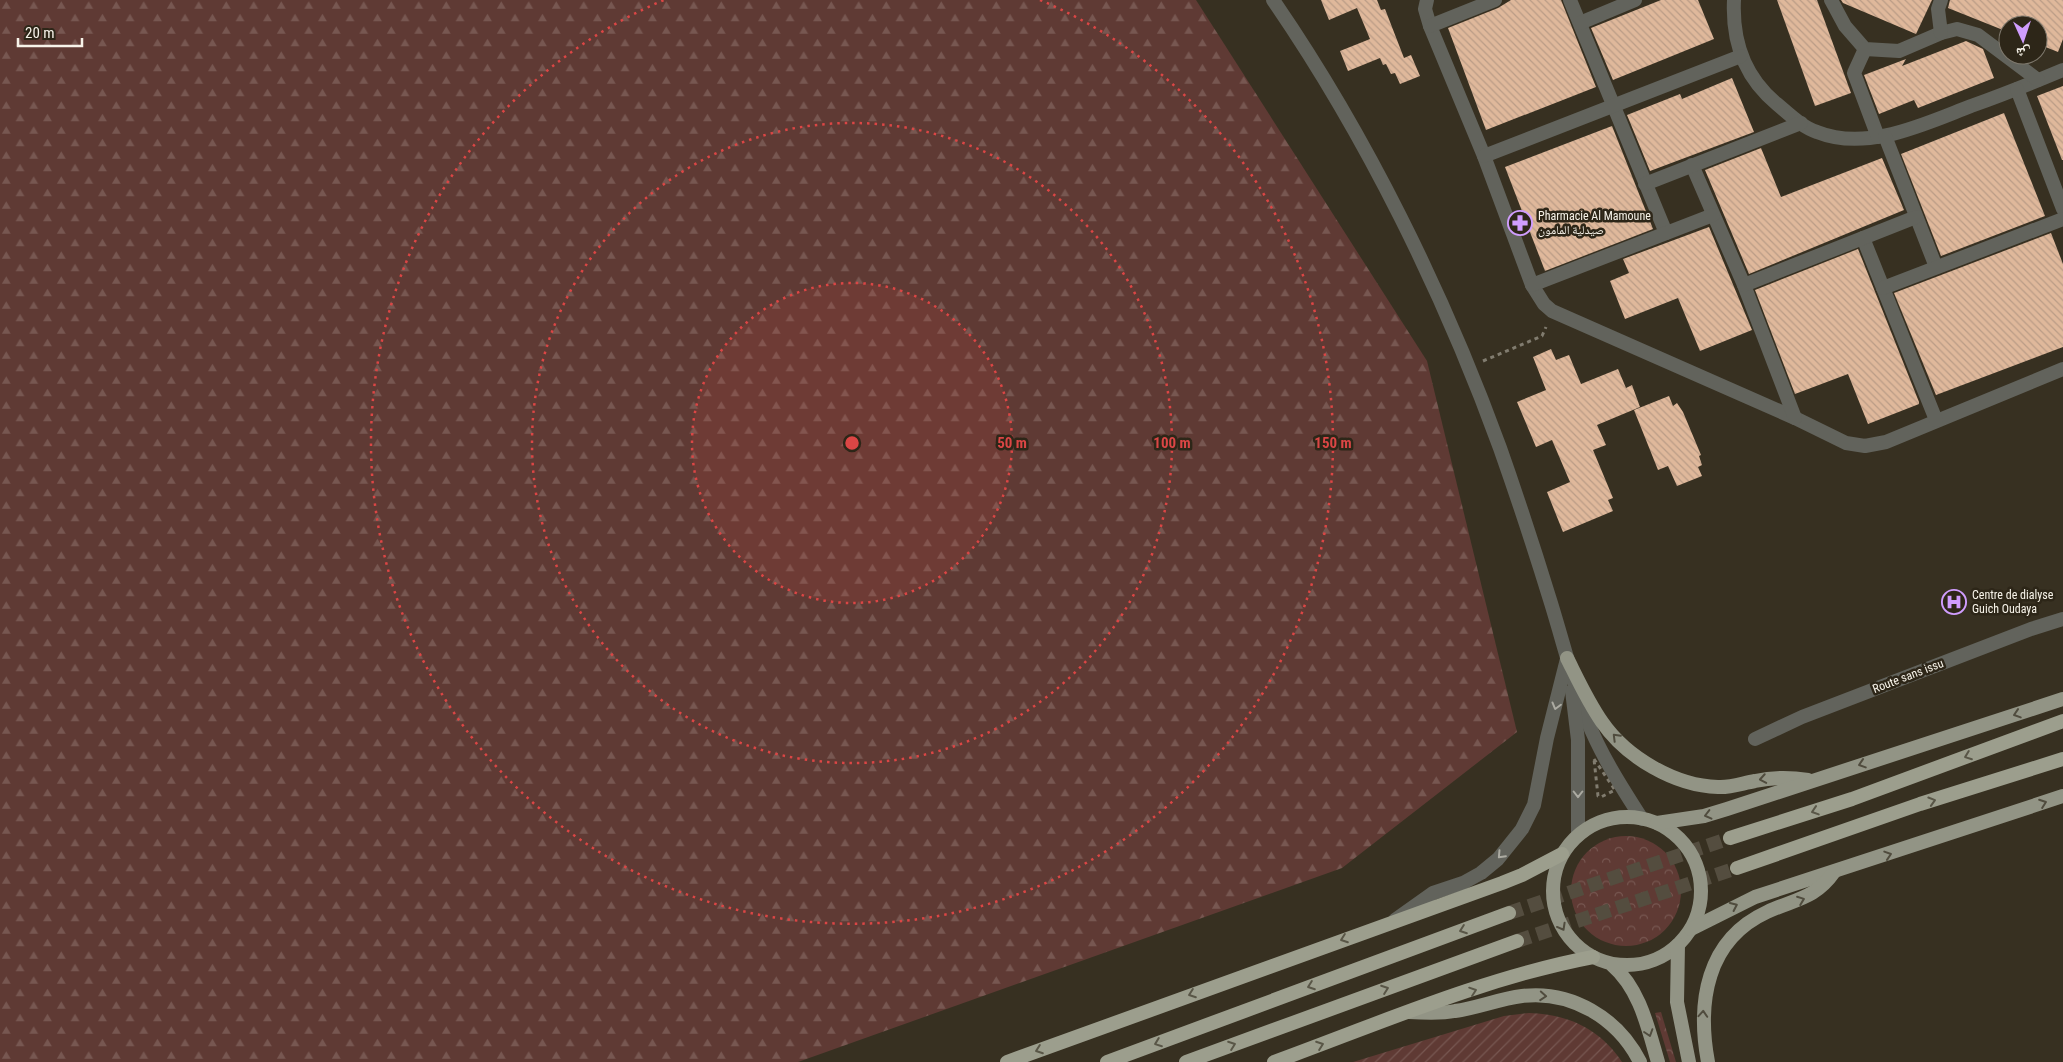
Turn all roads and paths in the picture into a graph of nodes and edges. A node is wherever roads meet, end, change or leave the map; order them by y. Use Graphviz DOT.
graph roads {
  1 [pos="1273,0"];
  2 [pos="1427,0"];
  3 [pos="1495,0"];
  4 [pos="1570,0"];
  5 [pos="1734,0"];
  6 [pos="1831,0"];
  7 [pos="1941,0"];
  8 [pos="1631,1"];
  9 [pos="1580,23"];
  10 [pos="1430,26"];
  11 [pos="1941,33"];
  12 [pos="1865,48"];
  13 [pos="1740,56"];
  14 [pos="2063,70"];
  15 [pos="2038,80"];
  16 [pos="2016,89"];
  17 [pos="1613,104"];
  18 [pos="1801,123"];
  19 [pos="1882,136"];
  20 [pos="1484,156"];
  21 [pos="1692,165"];
  22 [pos="1645,184"];
  23 [pos="2063,209"];
  24 [pos="1713,215"];
  25 [pos="1916,217"];
  26 [pos="2063,219"];
  27 [pos="1666,233"];
  28 [pos="1863,238"];
  29 [pos="1936,267"];
  30 [pos="1532,285"];
  31 [pos="1744,285"];
  32 [pos="1884,288"];
  33 [pos="1552,312"];
  34 [pos="1495,357"];
  35 [pos="2063,369"];
  36 [pos="1795,418"];
  37 [pos="1936,420"];
  38 [pos="2063,619"];
  39 [pos="1568,658"];
  40 [pos="2063,699"];
  41 [pos="2063,721"];
  42 [pos="1755,739"];
  43 [pos="2063,759"];
  44 [pos="1811,781"];
  45 [pos="2063,796"];
  46 [pos="1642,819"];
  47 [pos="1657,823"];
  48 [pos="1578,835"];
  49 [pos="1730,838"];
  50 [pos="1562,854"];
  51 [pos="1737,868"];
  52 [pos="1834,872"];
  53 [pos="1509,913"];
  54 [pos="1390,922"];
  55 [pos="1691,929"];
  56 [pos="1517,941"];
  57 [pos="1678,945"];
  58 [pos="1593,957"];
  59 [pos="1612,965"];
  60 [pos="1409,1012"];
  61 [pos="1007,1062"];
  62 [pos="1106,1062"];
  63 [pos="1186,1062"];
  64 [pos="1274,1062"];
  65 [pos="1640,1062"];
  66 [pos="1658,1062"];
  67 [pos="1689,1062"];
  68 [pos="1708,1062"];
  1 -- 39 [label="street"];
  2 -- 10 [label="street"];
  3 -- 10 [label="street"];
  4 -- 9 [label="street"];
  5 -- 13 [label="street"];
  6 -- 12 [label="street"];
  7 -- 11 [label="street"];
  8 -- 9 [label="street"];
  9 -- 17 [label="street"];
  10 -- 20 [label="street"];
  11 -- 12 [label="street"];
  11 -- 15 [label="street"];
  12 -- 19 [label="street"];
  13 -- 17 [label="street"];
  13 -- 18 [label="street"];
  14 -- 15 [label="street"];
  15 -- 16 [label="street"];
  16 -- 19 [label="street"];
  16 -- 23 [label="street"];
  17 -- 20 [label="street"];
  17 -- 22 [label="street"];
  18 -- 19 [label="street"];
  18 -- 21 [label="street"];
  19 -- 25 [label="street"];
  20 -- 30 [label="street"];
  21 -- 22 [label="street"];
  21 -- 24 [label="street"];
  22 -- 27 [label="street"];
  24 -- 27 [label="street"];
  24 -- 31 [label="street"];
  25 -- 28 [label="street"];
  25 -- 29 [label="street"];
  26 -- 29 [label="street"];
  27 -- 30 [label="street"];
  28 -- 31 [label="street"];
  28 -- 32 [label="street"];
  29 -- 32 [label="street"];
  30 -- 33 [label="street"];
  31 -- 36 [label="street"];
  32 -- 37 [label="street"];
  33 -- 34 [label="path"];
  33 -- 36 [label="street"];
  35 -- 37 [label="street"];
  36 -- 37 [label="street"];
  38 -- 42 [label="street, Route sans issu"];
  44 -- 39 [label="main road, one-way"];
  39 -- 46 [label="street"];
  39 -- 48 [label="street, one-way"];
  39 -- 54 [label="street, one-way"];
  40 -- 44 [label="main road, one-way"];
  41 -- 49 [label="highway, one-way"];
  51 -- 43 [label="highway, one-way"];
  44 -- 47 [label="main road, one-way"];
  52 -- 45 [label="main road, one-way"];
  46 -- 47 [label="main road"];
  46 -- 48 [label="main road"];
  47 -- 55 [label="main road"];
  48 -- 50 [label="main road"];
  50 -- 54 [label="highway"];
  50 -- 58 [label="main road, one-way"];
  55 -- 52 [label="main road, one-way"];
  68 -- 52 [label="main road, one-way"];
  53 -- 62 [label="highway, one-way"];
  54 -- 61 [label="highway, one-way"];
  55 -- 57 [label="main road"];
  63 -- 56 [label="highway, one-way"];
  57 -- 59 [label="main road"];
  57 -- 67 [label="main road"];
  58 -- 59 [label="main road"];
  60 -- 58 [label="highway, one-way"];
  59 -- 66 [label="main road, one-way"];
  64 -- 60 [label="highway, one-way"];
  60 -- 65 [label="main road, one-way"];
}
